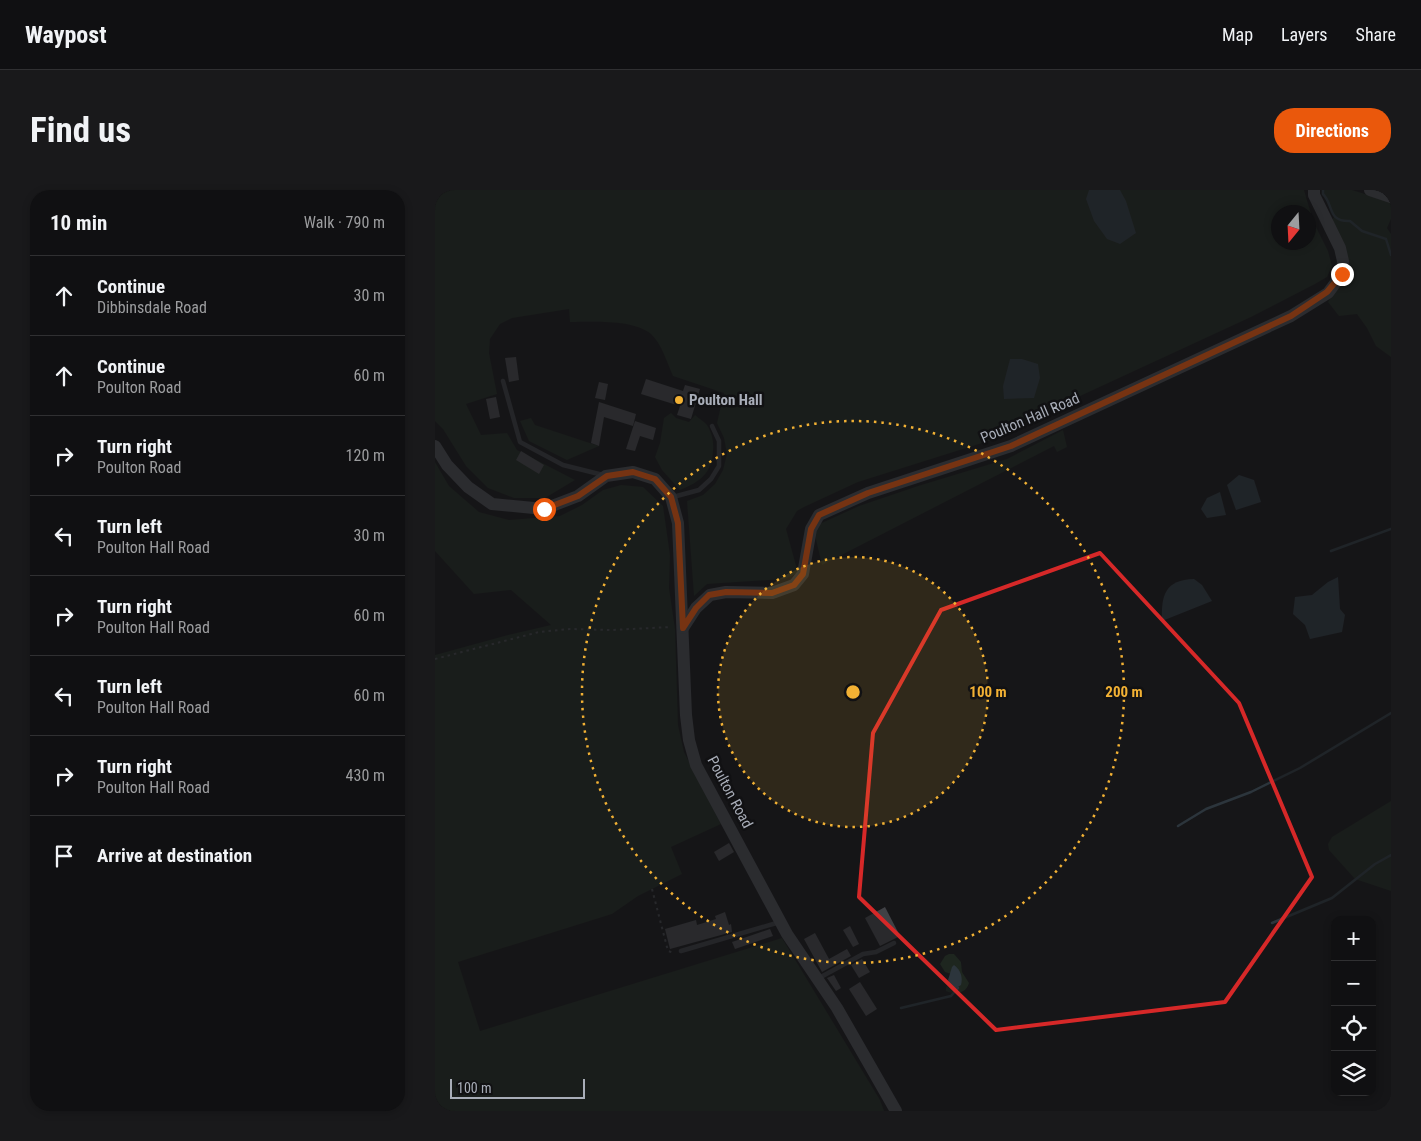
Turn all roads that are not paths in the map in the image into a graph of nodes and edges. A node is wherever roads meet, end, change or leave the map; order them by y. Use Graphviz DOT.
graph roads {
  1 [pos="1314,190"];
  2 [pos="1371,190"];
  3 [pos="1391,197"];
  4 [pos="503,380"];
  5 [pos="712,426"];
  6 [pos="435,446"];
  7 [pos="607,476"];
  8 [pos="671,497"];
  9 [pos="683,628"];
  10 [pos="781,922"];
  11 [pos="894,943"];
  12 [pos="681,951"];
  13 [pos="817,979"];
  14 [pos="897,1111"];
  1 -- 9 [label="street, Poulton Hall Road"];
  2 -- 3 [label="street"];
  4 -- 7 [label="lane"];
  5 -- 8 [label="lane"];
  6 -- 7 [label="street, Poulton Road"];
  7 -- 8 [label="street, Poulton Road"];
  8 -- 9 [label="street, Poulton Road"];
  9 -- 10 [label="street, Poulton Road"];
  10 -- 12 [label="lane"];
  10 -- 13 [label="street, Poulton Road"];
  11 -- 13 [label="lane"];
  13 -- 14 [label="street, Poulton Road"];
}
